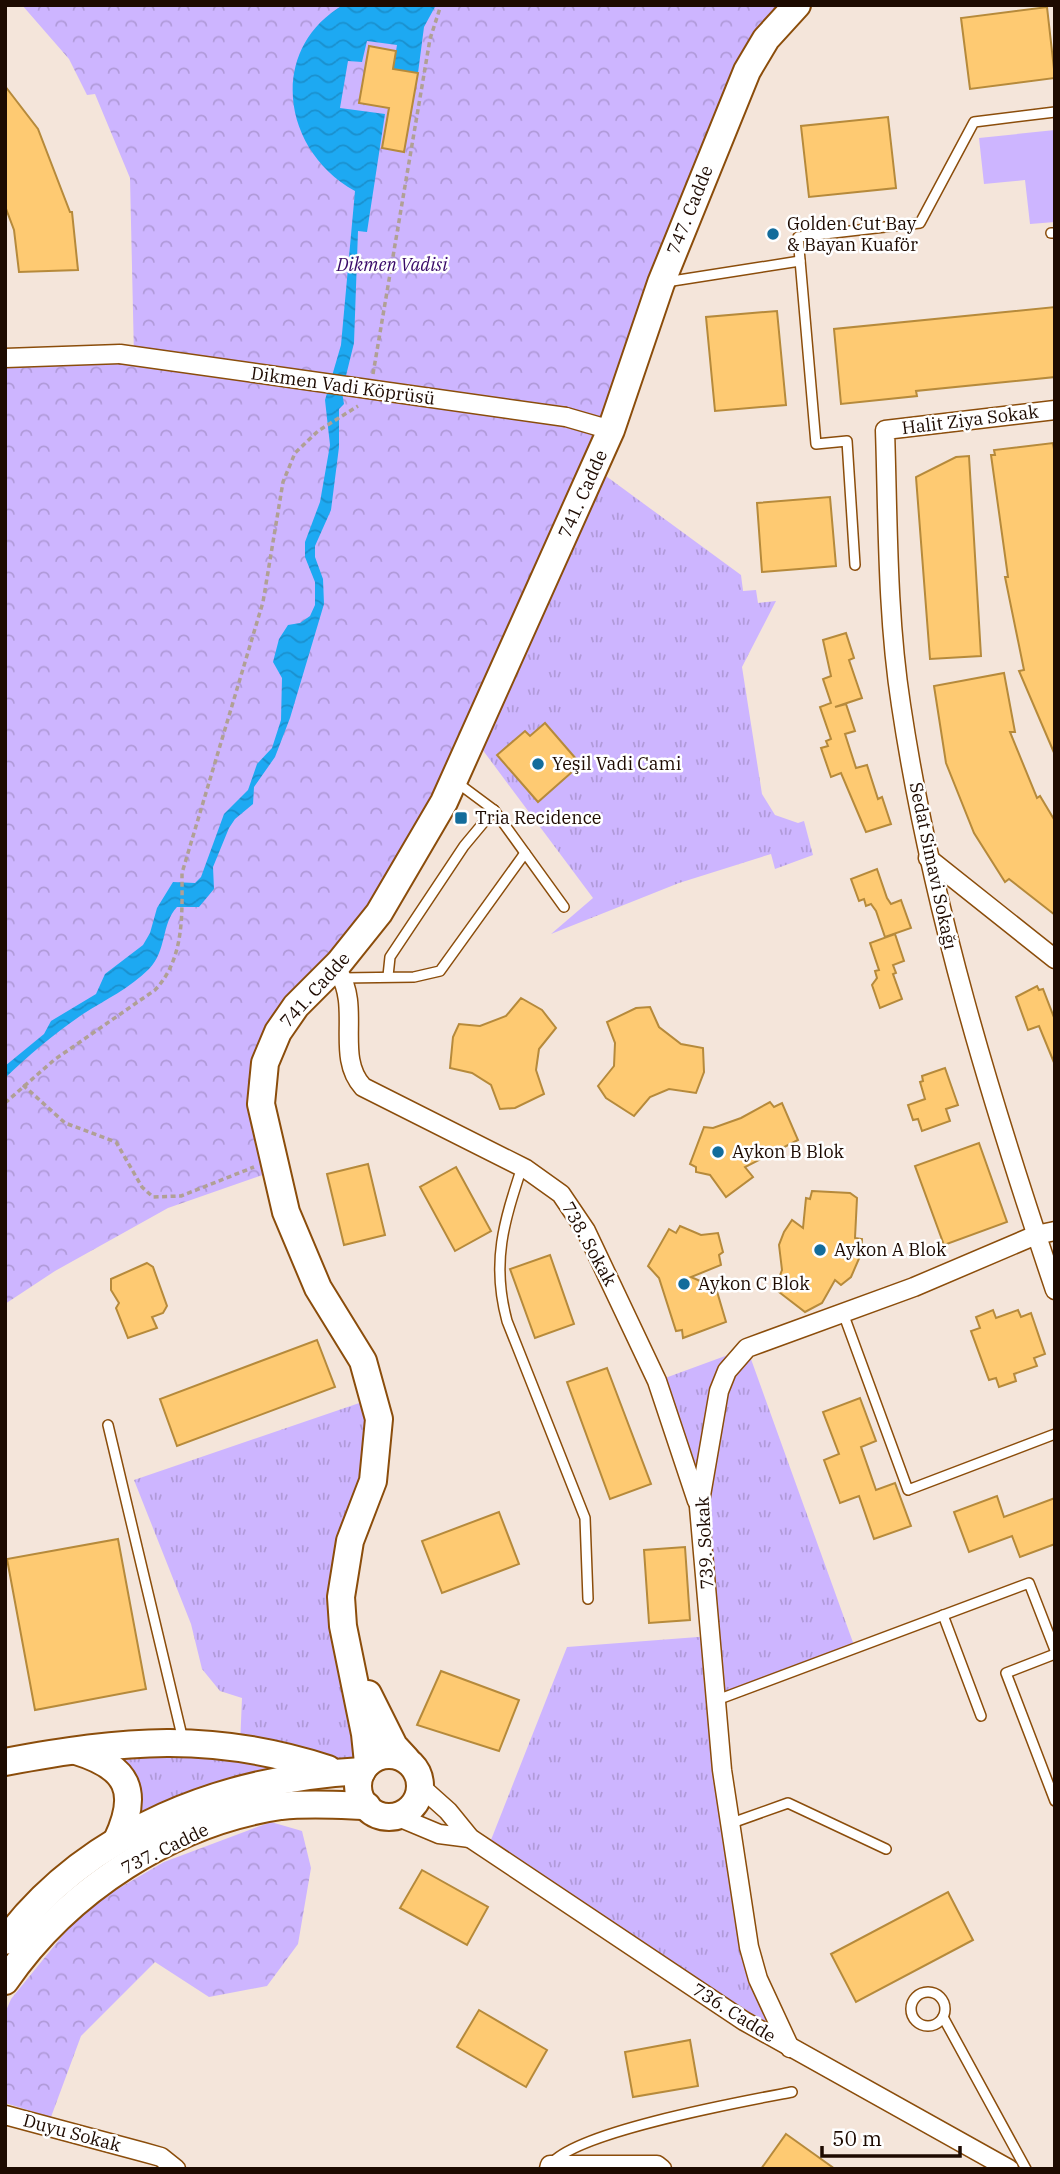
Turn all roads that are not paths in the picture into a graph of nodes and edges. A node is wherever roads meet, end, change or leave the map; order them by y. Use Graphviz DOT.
graph roads {
  1 [pos="797,5"];
  2 [pos="1055,112"];
  3 [pos="800,261"];
  4 [pos="661,283"];
  5 [pos="5,358"];
  6 [pos="1055,410"];
  7 [pos="611,430"];
  8 [pos="884,430"];
  9 [pos="855,565"];
  10 [pos="453,780"];
  11 [pos="494,810"];
  12 [pos="525,853"];
  13 [pos="928,858"];
  14 [pos="564,907"];
  15 [pos="1055,959"];
  16 [pos="336,973"];
  17 [pos="388,976"];
  18 [pos="522,1167"];
  19 [pos="1055,1231"];
  20 [pos="1036,1235"];
  21 [pos="1055,1290"];
  22 [pos="843,1313"];
  23 [pos="108,1425"];
  24 [pos="1055,1434"];
  25 [pos="699,1507"];
  26 [pos="588,1599"];
  27 [pos="943,1615"];
  28 [pos="1055,1652"];
  29 [pos="351,1662"];
  30 [pos="717,1700"];
  31 [pos="981,1716"];
  32 [pos="184,1742"];
  33 [pos="71,1750"];
  34 [pos="406,1759"];
  35 [pos="5,1762"];
  36 [pos="355,1769"];
  37 [pos="420,1786"];
  38 [pos="1055,1801"];
  39 [pos="367,1806"];
  40 [pos="397,1816"];
  41 [pos="729,1824"];
  42 [pos="470,1838"];
  43 [pos="117,1840"];
  44 [pos="887,1849"];
  45 [pos="5,1941"];
  46 [pos="5,1981"];
  47 [pos="943,2017"];
  48 [pos="790,2048"];
  49 [pos="792,2092"];
  50 [pos="5,2115"];
  51 [pos="549,2167"];
  52 [pos="176,2169"];
  53 [pos="662,2169"];
  54 [pos="1009,2169"];
  55 [pos="1027,2169"];
  1 -- 4 [label="street, 747. Cadde"];
  2 -- 3 [label="lane"];
  3 -- 4 [label="lane"];
  3 -- 9 [label="lane"];
  4 -- 7 [label="street, 747. Cadde"];
  5 -- 7 [label="street, Dikmen Vadi Köprüsü, bridge"];
  6 -- 8 [label="street, Halit Ziya Sokak"];
  7 -- 10 [label="street, 741. Cadde"];
  8 -- 13 [label="street, Sedat Simavi Sokağı"];
  10 -- 11 [label="lane"];
  10 -- 16 [label="street, 741. Cadde"];
  11 -- 12 [label="lane"];
  11 -- 17 [label="lane"];
  12 -- 14 [label="lane"];
  12 -- 17 [label="lane"];
  13 -- 15 [label="street"];
  13 -- 20 [label="street, Sedat Simavi Sokağı"];
  16 -- 17 [label="lane"];
  16 -- 18 [label="street, 738. Sokak"];
  16 -- 29 [label="street, 741. Cadde"];
  18 -- 25 [label="street, 738. Sokak"];
  18 -- 26 [label="lane"];
  19 -- 20 [label="street, 739. Sokak"];
  20 -- 21 [label="street, Sedat Simavi Sokağı"];
  20 -- 22 [label="street, 739. Sokak"];
  22 -- 24 [label="lane"];
  22 -- 25 [label="street, 739. Sokak"];
  23 -- 32 [label="lane"];
  25 -- 30 [label="street, 739. Sokak"];
  27 -- 28 [label="lane"];
  27 -- 30 [label="lane"];
  27 -- 31 [label="lane"];
  28 -- 38 [label="lane"];
  29 -- 34 [label="street, 741. Cadde"];
  29 -- 36 [label="street, 741. Cadde"];
  30 -- 41 [label="street, 739. Sokak"];
  32 -- 33 [label="street"];
  32 -- 36 [label="street"];
  33 -- 35 [label="street"];
  33 -- 43 [label="street"];
  34 -- 36 [label="street, 737. Cadde"];
  34 -- 37 [label="street"];
  36 -- 39 [label="street"];
  36 -- 43 [label="street, 737. Cadde"];
  37 -- 40 [label="street"];
  37 -- 42 [label="street, 736. Cadde"];
  39 -- 40 [label="street, 737. Cadde"];
  39 -- 46 [label="street, 737. Cadde"];
  40 -- 42 [label="street, 736. Cadde"];
  41 -- 44 [label="lane"];
  41 -- 48 [label="street, 739. Sokak"];
  42 -- 48 [label="street, 736. Cadde"];
  43 -- 45 [label="street, 737. Cadde"];
  47 -- 55 [label="lane"];
  48 -- 54 [label="street, 736. Cadde"];
  49 -- 51 [label="lane"];
  50 -- 52 [label="street, Duyu Sokak"];
  51 -- 53 [label="street"];
}
